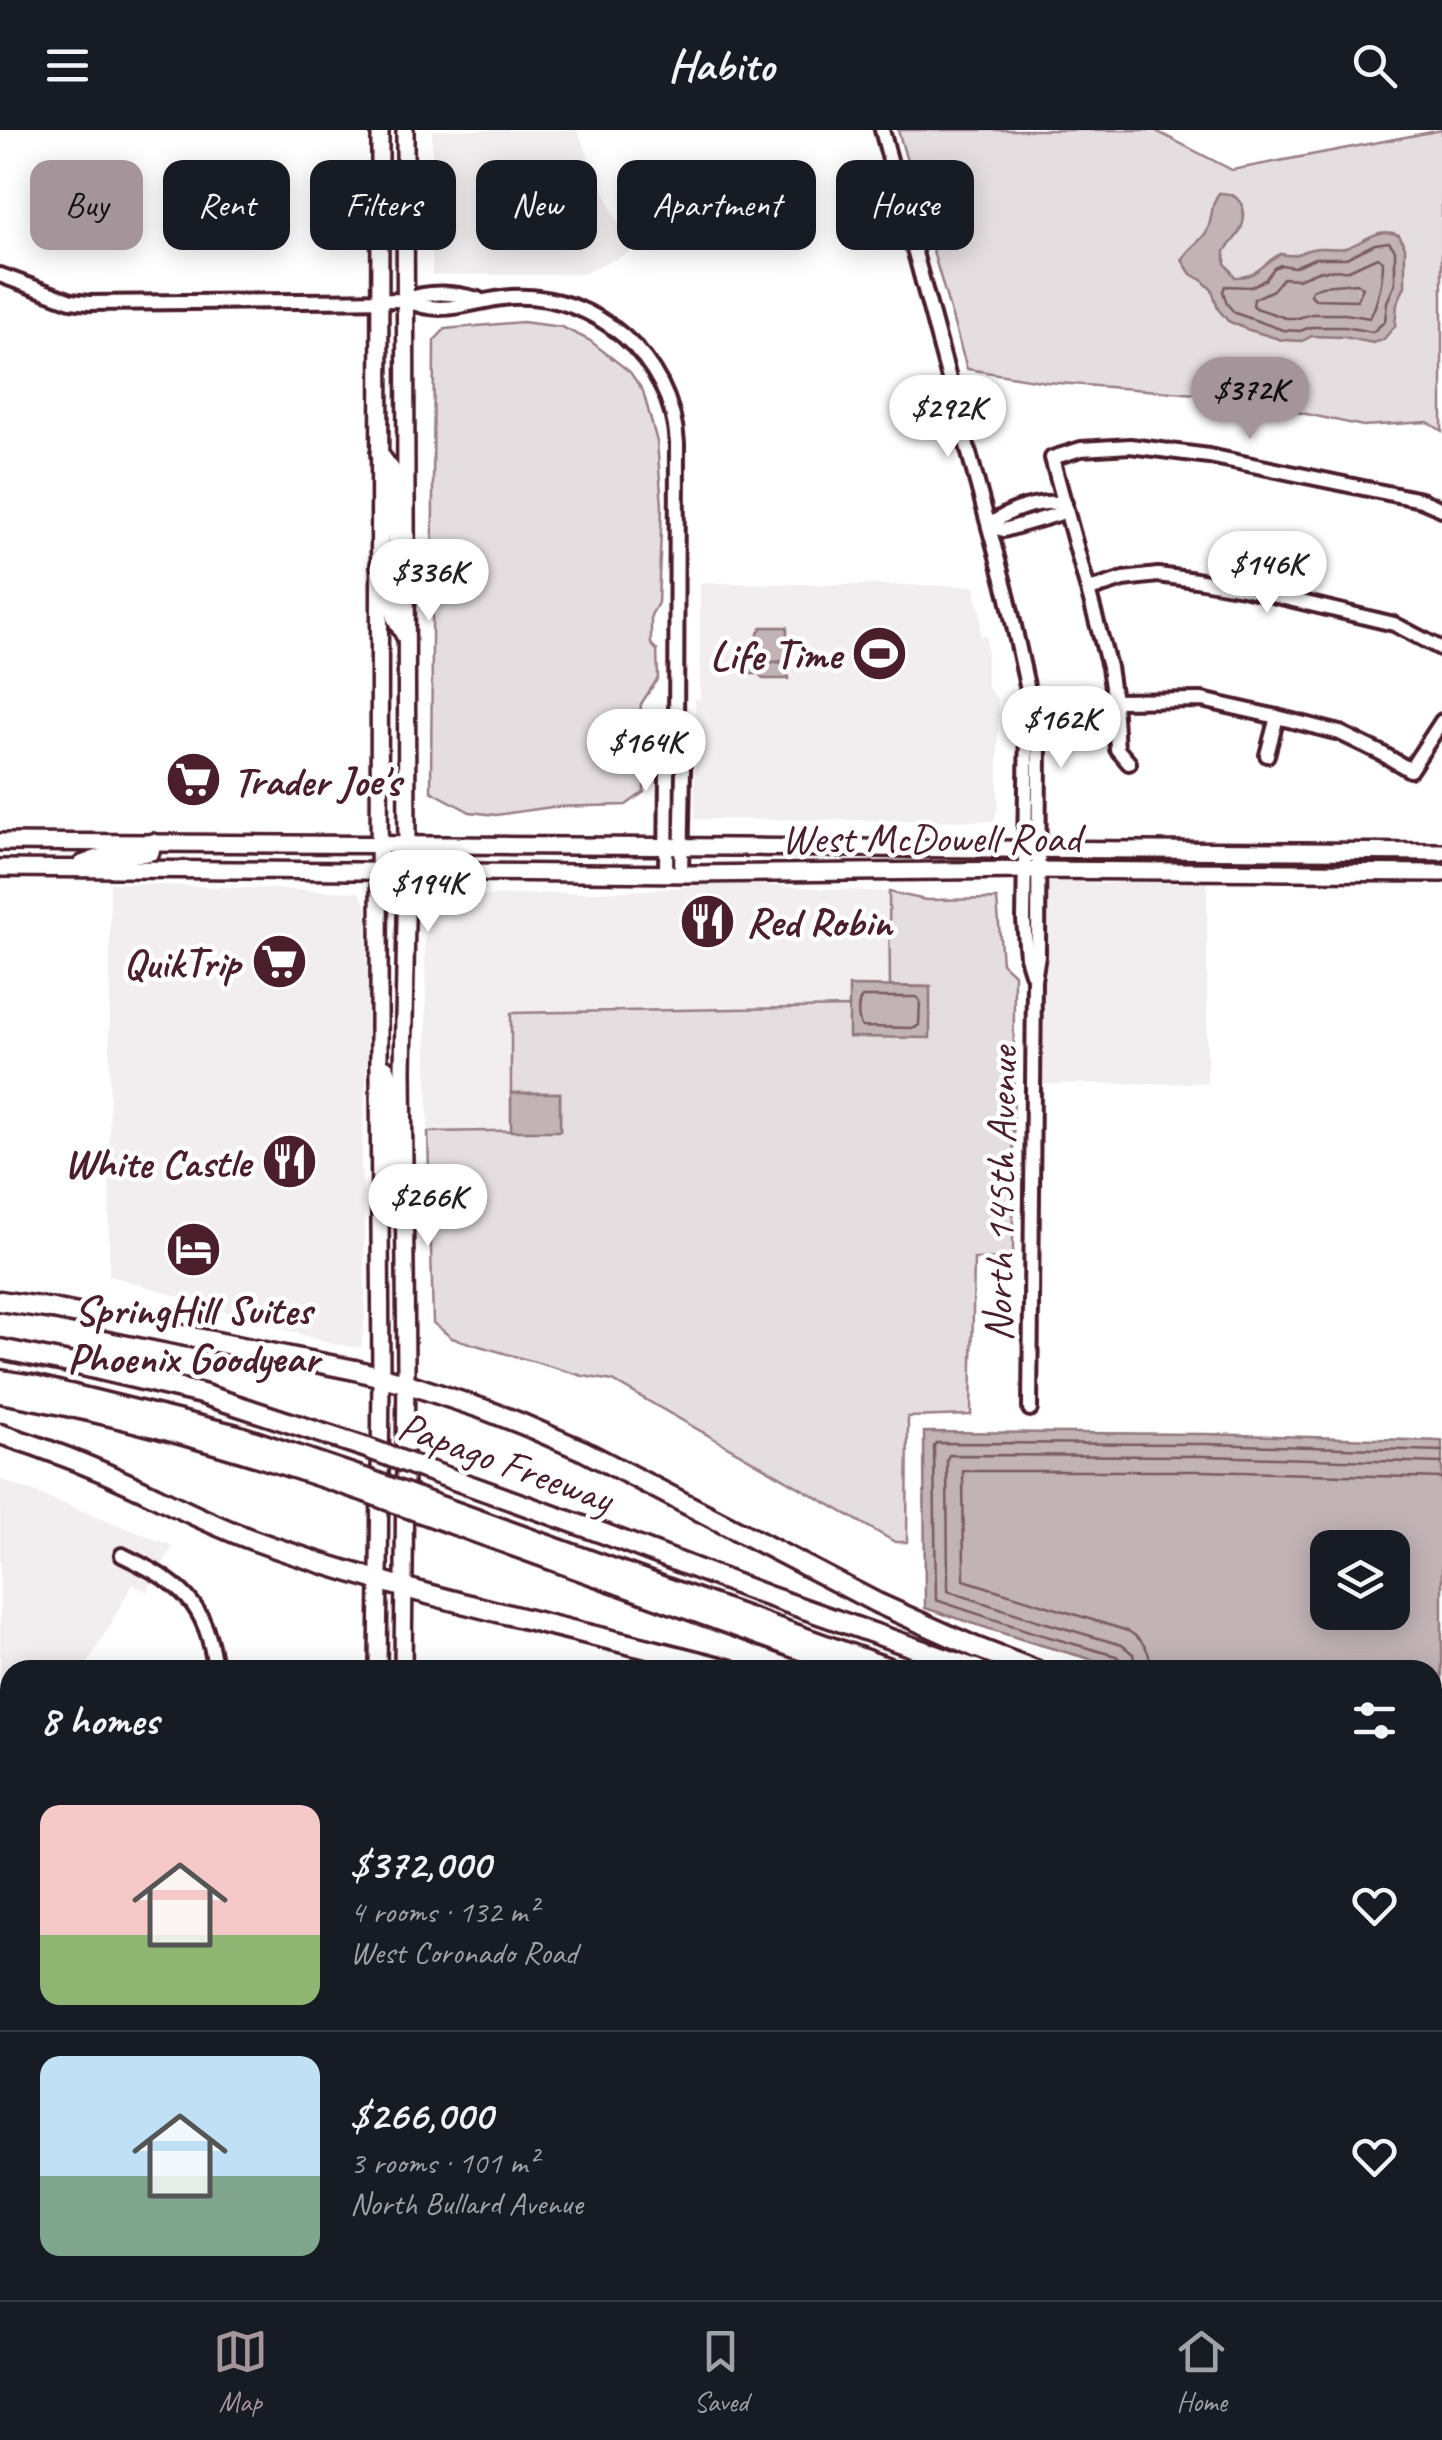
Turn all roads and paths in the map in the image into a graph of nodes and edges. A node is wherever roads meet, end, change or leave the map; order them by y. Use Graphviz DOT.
graph roads {
  1 [pos="380,130"];
  2 [pos="405,130"];
  3 [pos="882,130"];
  4 [pos="0,275"];
  5 [pos="406,300"];
  6 [pos="379,301"];
  7 [pos="379,452"];
  8 [pos="1065,504"];
  9 [pos="1442,509"];
  10 [pos="989,526"];
  11 [pos="406,560"];
  12 [pos="379,566"];
  13 [pos="1090,590"];
  14 [pos="406,639"];
  15 [pos="1442,650"];
  16 [pos="1114,700"];
  17 [pos="1277,717"];
  18 [pos="1442,721"];
  19 [pos="1268,754"];
  20 [pos="1129,763"];
  21 [pos="0,842"];
  22 [pos="154,842"];
  23 [pos="380,846"];
  24 [pos="407,846"];
  25 [pos="674,847"];
  26 [pos="1033,849"];
  27 [pos="1442,852"];
  28 [pos="0,868"];
  29 [pos="69,868"];
  30 [pos="1033,870"];
  31 [pos="380,872"];
  32 [pos="407,872"];
  33 [pos="1442,872"];
  34 [pos="674,873"];
  35 [pos="379,1064"];
  36 [pos="404,1208"];
  37 [pos="0,1301"];
  38 [pos="0,1350"];
  39 [pos="381,1377"];
  40 [pos="0,1380"];
  41 [pos="405,1382"];
  42 [pos="0,1392"];
  43 [pos="1030,1408"];
  44 [pos="0,1434"];
  45 [pos="366,1485"];
  46 [pos="422,1506"];
  47 [pos="122,1555"];
  48 [pos="380,1578"];
  49 [pos="404,1586"];
  50 [pos="214,1660"];
  51 [pos="378,1660"];
  52 [pos="402,1660"];
  53 [pos="692,1660"];
  54 [pos="830,1660"];
  55 [pos="865,1660"];
  56 [pos="949,1660"];
  57 [pos="1009,1660"];
  1 -- 6 [label="main road"];
  2 -- 5 [label="main road"];
  3 -- 10 [label="street, North 145th Avenue"];
  4 -- 6 [label="street"];
  5 -- 6 [label="street"];
  5 -- 11 [label="main road"];
  5 -- 25 [label="street"];
  6 -- 7 [label="main road"];
  7 -- 11 [label="main road"];
  7 -- 12 [label="main road"];
  8 -- 9 [label="street"];
  8 -- 10 [label="street"];
  8 -- 13 [label="street"];
  10 -- 26 [label="street, North 145th Avenue"];
  11 -- 14 [label="main road"];
  12 -- 14 [label="main road"];
  12 -- 23 [label="main road"];
  13 -- 15 [label="street"];
  13 -- 16 [label="street"];
  14 -- 24 [label="main road"];
  16 -- 17 [label="street"];
  16 -- 20 [label="street"];
  17 -- 18 [label="street"];
  17 -- 19 [label="street"];
  21 -- 22 [label="main road, West McDowell Road"];
  22 -- 23 [label="main road, West McDowell Road"];
  22 -- 29 [label="main road"];
  23 -- 24 [label="main road, West McDowell Road"];
  23 -- 31 [label="main road"];
  24 -- 25 [label="main road, West McDowell Road"];
  24 -- 32 [label="main road"];
  25 -- 26 [label="main road, West McDowell Road"];
  25 -- 34 [label="street"];
  26 -- 27 [label="main road, West McDowell Road"];
  26 -- 30 [label="street, North 145th Avenue"];
  28 -- 29 [label="main road, West McDowell Road"];
  29 -- 31 [label="main road, West McDowell Road"];
  30 -- 33 [label="main road, West McDowell Road"];
  30 -- 34 [label="main road, West McDowell Road"];
  30 -- 43 [label="street, North 145th Avenue"];
  31 -- 32 [label="main road, West McDowell Road"];
  31 -- 35 [label="main road"];
  32 -- 34 [label="main road, West McDowell Road"];
  32 -- 36 [label="main road"];
  35 -- 36 [label="main road"];
  35 -- 39 [label="main road"];
  36 -- 41 [label="main road"];
  37 -- 39 [label="highway"];
  38 -- 56 [label="highway, Papago Freeway, bridge"];
  39 -- 41 [label="highway"];
  39 -- 48 [label="main road"];
  40 -- 45 [label="highway"];
  41 -- 49 [label="main road"];
  41 -- 57 [label="highway"];
  42 -- 45 [label="highway, Papago Freeway"];
  44 -- 48 [label="highway"];
  45 -- 46 [label="highway, Papago Freeway, bridge"];
  46 -- 54 [label="highway, Papago Freeway"];
  46 -- 55 [label="highway"];
  47 -- 50 [label="street"];
  48 -- 49 [label="highway"];
  48 -- 51 [label="main road"];
  49 -- 52 [label="main road"];
  49 -- 53 [label="highway"];
}
